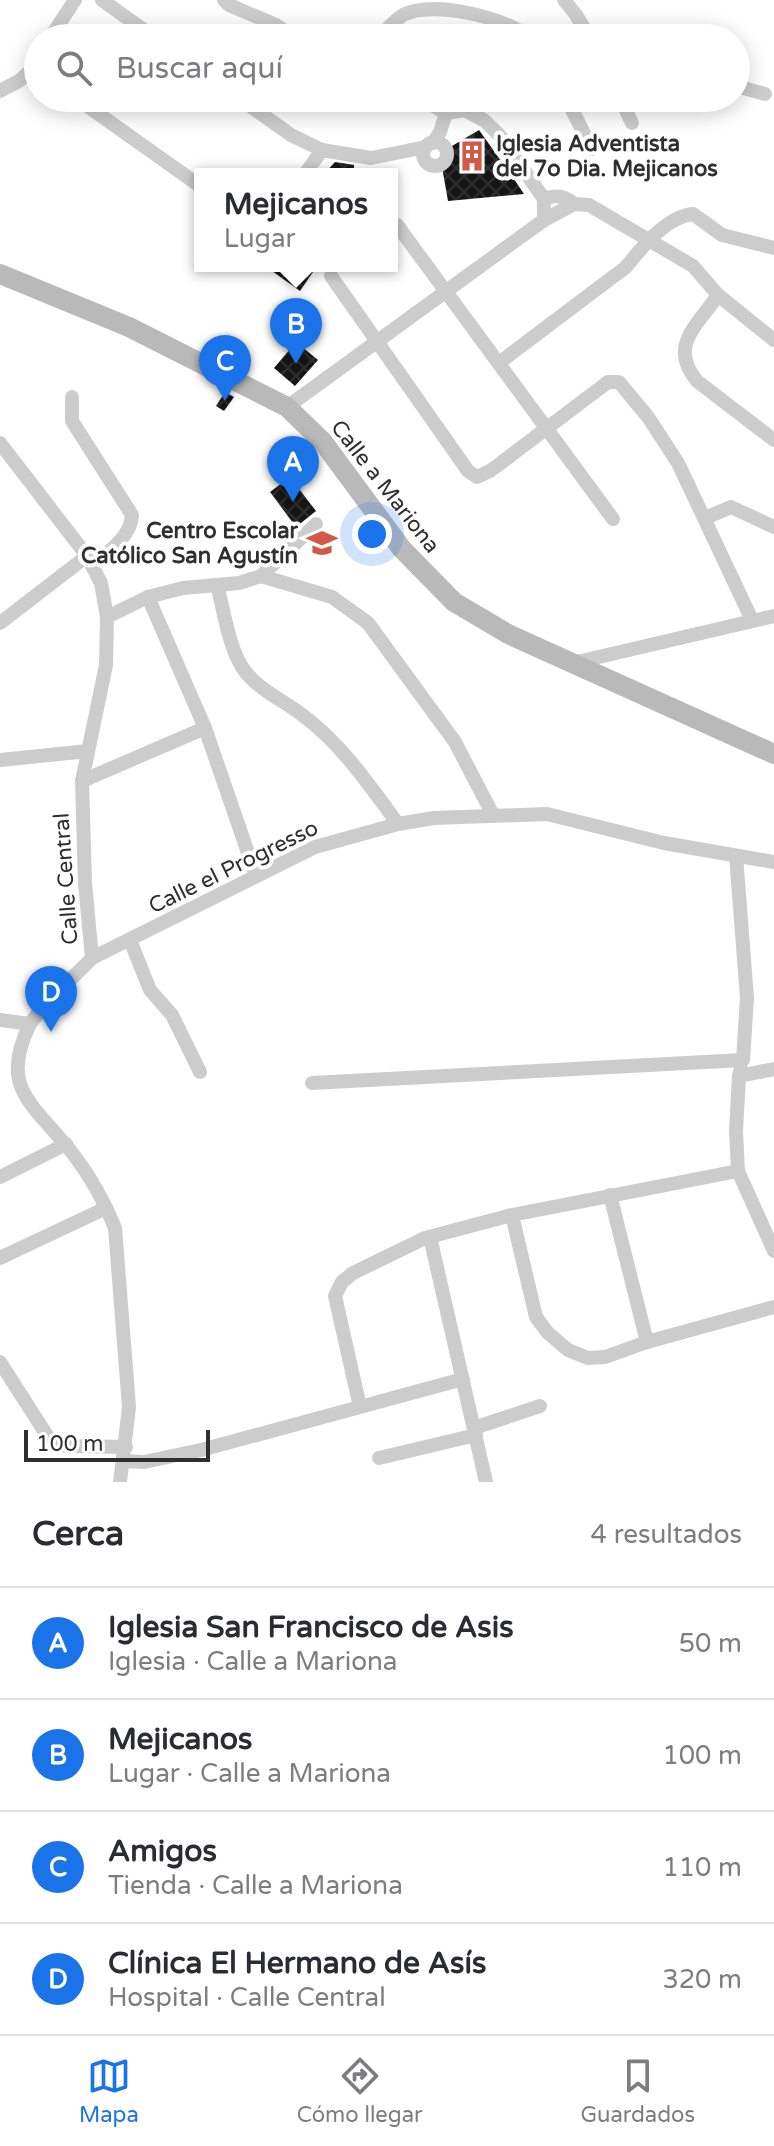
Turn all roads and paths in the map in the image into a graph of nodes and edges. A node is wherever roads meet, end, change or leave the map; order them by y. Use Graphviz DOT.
graph roads {
  1 [pos="75,0"];
  2 [pos="102,0"];
  3 [pos="224,0"];
  4 [pos="413,0"];
  5 [pos="564,0"];
  6 [pos="462,6"];
  7 [pos="405,14"];
  8 [pos="59,24"];
  9 [pos="135,24"];
  10 [pos="274,24"];
  11 [pos="393,24"];
  12 [pos="504,24"];
  13 [pos="580,24"];
  14 [pos="24,77"];
  15 [pos="750,90"];
  16 [pos="0,91"];
  17 [pos="765,94"];
  18 [pos="96,112"];
  19 [pos="259,112"];
  20 [pos="452,112"];
  21 [pos="469,112"];
  22 [pos="573,112"];
  23 [pos="627,112"];
  24 [pos="446,113"];
  25 [pos="632,123"];
  26 [pos="592,149"];
  27 [pos="322,150"];
  28 [pos="309,168"];
  29 [pos="194,182"];
  30 [pos="544,199"];
  31 [pos="574,204"];
  32 [pos="544,220"];
  33 [pos="398,226"];
  34 [pos="650,241"];
  35 [pos="774,248"];
  36 [pos="0,274"];
  37 [pos="331,276"];
  38 [pos="446,290"];
  39 [pos="718,295"];
  40 [pos="774,340"];
  41 [pos="377,341"];
  42 [pos="500,362"];
  43 [pos="72,397"];
  44 [pos="287,407"];
  45 [pos="547,426"];
  46 [pos="774,440"];
  47 [pos="0,443"];
  48 [pos="6,462"];
  49 [pos="705,518"];
  50 [pos="613,519"];
  51 [pos="316,524"];
  52 [pos="774,527"];
  53 [pos="90,561"];
  54 [pos="261,576"];
  55 [pos="217,585"];
  56 [pos="148,597"];
  57 [pos="774,616"];
  58 [pos="107,617"];
  59 [pos="752,620"];
  60 [pos="0,623"];
  61 [pos="573,663"];
  62 [pos="205,728"];
  63 [pos="772,750"];
  64 [pos="88,751"];
  65 [pos="0,760"];
  66 [pos="82,781"];
  67 [pos="493,815"];
  68 [pos="398,824"];
  69 [pos="736,856"];
  70 [pos="774,862"];
  71 [pos="256,876"];
  72 [pos="130,940"];
  73 [pos="92,958"];
  74 [pos="0,1020"];
  75 [pos="30,1024"];
  76 [pos="743,1060"];
  77 [pos="774,1069"];
  78 [pos="200,1072"];
  79 [pos="739,1076"];
  80 [pos="312,1083"];
  81 [pos="66,1144"];
  82 [pos="738,1171"];
  83 [pos="0,1177"];
  84 [pos="610,1195"];
  85 [pos="106,1208"];
  86 [pos="512,1215"];
  87 [pos="430,1237"];
  88 [pos="774,1251"];
  89 [pos="0,1258"];
  90 [pos="774,1307"];
  91 [pos="647,1342"];
  92 [pos="0,1362"];
  93 [pos="463,1379"];
  94 [pos="540,1406"];
  95 [pos="360,1407"];
  96 [pos="475,1431"];
  97 [pos="124,1454"];
  98 [pos="379,1458"];
  99 [pos="120,1482"];
  100 [pos="486,1482"];
  1 -- 8 [label="street"];
  2 -- 9 [label="street"];
  3 -- 10 [label="street"];
  4 -- 7 [label="street"];
  5 -- 13 [label="street"];
  6 -- 7 [label="street"];
  6 -- 12 [label="street"];
  7 -- 11 [label="street"];
  14 -- 16 [label="street"];
  15 -- 17 [label="street"];
  18 -- 29 [label="street"];
  19 -- 27 [label="street"];
  20 -- 24 [label="street"];
  21 -- 30 [label="street"];
  22 -- 26 [label="street"];
  23 -- 25 [label="street"];
  24 -- 27 [label="street"];
  27 -- 28 [label="street"];
  30 -- 31 [label="street"];
  30 -- 32 [label="street"];
  31 -- 32 [label="street"];
  31 -- 34 [label="street"];
  32 -- 38 [label="street"];
  33 -- 38 [label="street"];
  34 -- 35 [label="street"];
  34 -- 39 [label="street"];
  34 -- 42 [label="street"];
  36 -- 44 [label="main road, Calle a Mariona"];
  37 -- 41 [label="street"];
  38 -- 41 [label="street"];
  38 -- 42 [label="street"];
  39 -- 40 [label="street"];
  39 -- 46 [label="street"];
  41 -- 44 [label="street"];
  41 -- 45 [label="street"];
  42 -- 45 [label="street"];
  43 -- 53 [label="street"];
  44 -- 61 [label="main road, Calle a Mariona"];
  45 -- 49 [label="street"];
  45 -- 50 [label="street"];
  47 -- 48 [label="street, Calle Central"];
  48 -- 53 [label="street, Calle Central"];
  49 -- 52 [label="street"];
  49 -- 59 [label="street"];
  51 -- 54 [label="street"];
  53 -- 58 [label="street, Calle Central"];
  53 -- 60 [label="street"];
  54 -- 55 [label="street"];
  54 -- 67 [label="street"];
  55 -- 56 [label="street"];
  55 -- 68 [label="street"];
  56 -- 58 [label="street"];
  56 -- 62 [label="street"];
  57 -- 59 [label="street"];
  58 -- 64 [label="street, Calle Central"];
  59 -- 61 [label="street"];
  61 -- 63 [label="main road, Calle a Mariona"];
  62 -- 66 [label="street"];
  62 -- 71 [label="street"];
  64 -- 65 [label="street"];
  64 -- 66 [label="street, Calle Central"];
  66 -- 73 [label="street, Calle Central"];
  67 -- 68 [label="street, Calle el Progresso"];
  67 -- 69 [label="street, Calle el Progresso"];
  68 -- 71 [label="street, Calle el Progresso"];
  69 -- 70 [label="street, Calle el Progresso"];
  69 -- 76 [label="street"];
  71 -- 72 [label="street, Calle el Progresso"];
  72 -- 73 [label="street, Calle el Progresso"];
  72 -- 78 [label="street"];
  73 -- 75 [label="street, Calle Central"];
  74 -- 75 [label="street"];
  75 -- 81 [label="street, Calle Central"];
  76 -- 79 [label="street"];
  76 -- 80 [label="street"];
  77 -- 79 [label="street"];
  79 -- 82 [label="street"];
  81 -- 83 [label="street"];
  81 -- 85 [label="street, Calle Central"];
  82 -- 84 [label="street"];
  82 -- 88 [label="street"];
  84 -- 86 [label="street"];
  84 -- 91 [label="street"];
  85 -- 89 [label="street"];
  85 -- 97 [label="street, Calle Central"];
  86 -- 87 [label="street"];
  86 -- 91 [label="street"];
  87 -- 93 [label="street"];
  87 -- 95 [label="street"];
  90 -- 91 [label="street"];
  92 -- 97 [label="street"];
  93 -- 95 [label="street"];
  93 -- 96 [label="street"];
  94 -- 96 [label="street"];
  95 -- 97 [label="street"];
  96 -- 98 [label="street"];
  96 -- 100 [label="street"];
  97 -- 99 [label="street, Calle Central"];
}
